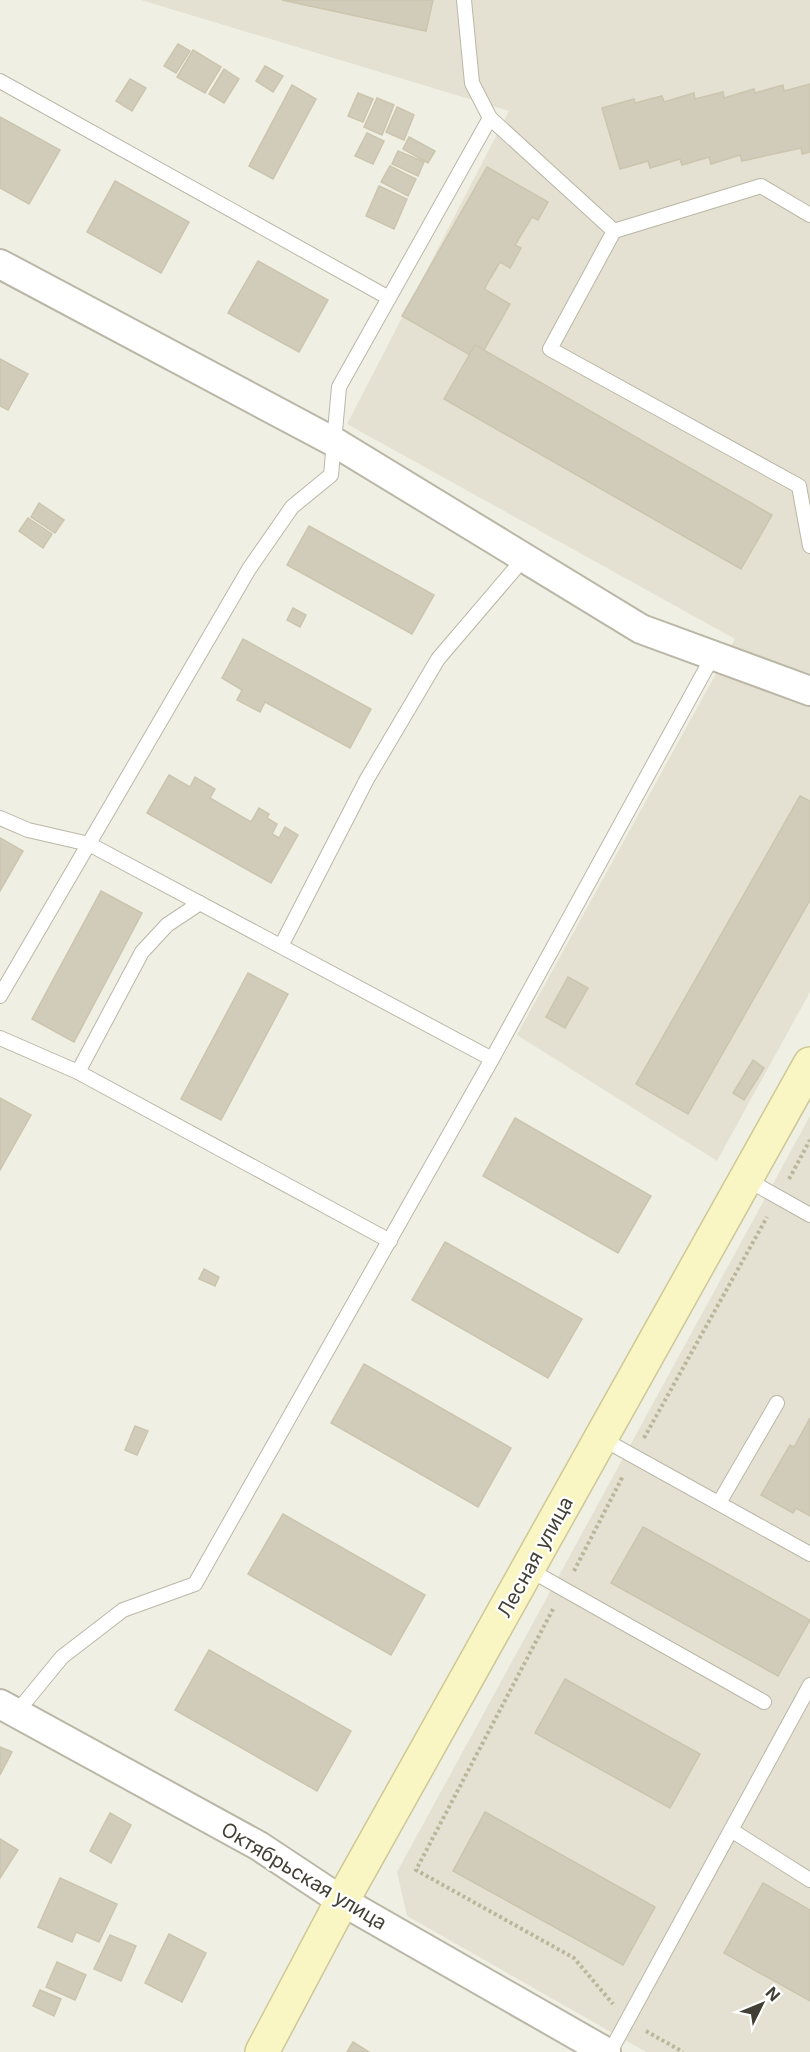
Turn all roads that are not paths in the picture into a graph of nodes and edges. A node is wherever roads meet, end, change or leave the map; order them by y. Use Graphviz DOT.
graph roads {
  1 [pos="464,0"];
  2 [pos="0,81"];
  3 [pos="490,118"];
  4 [pos="810,215"];
  5 [pos="614,231"];
  6 [pos="0,264"];
  7 [pos="389,298"];
  8 [pos="336,443"];
  9 [pos="810,546"];
  10 [pos="525,557"];
  11 [pos="714,654"];
  12 [pos="810,691"];
  13 [pos="0,818"];
  14 [pos="89,844"];
  15 [pos="200,903"];
  16 [pos="281,946"];
  17 [pos="0,996"];
  18 [pos="0,1038"];
  19 [pos="492,1059"];
  20 [pos="810,1064"];
  21 [pos="78,1072"];
  22 [pos="746,1179"];
  23 [pos="810,1215"];
  24 [pos="390,1241"];
  25 [pos="777,1403"];
  26 [pos="601,1438"];
  27 [pos="718,1503"];
  28 [pos="810,1554"];
  29 [pos="528,1569"];
  30 [pos="810,1684"];
  31 [pos="764,1702"];
  32 [pos="8,1709"];
  33 [pos="731,1830"];
  34 [pos="810,1880"];
  35 [pos="342,1901"];
  36 [pos="262,2052"];
  37 [pos="608,2052"];
  1 -- 3 [label="lane"];
  2 -- 7 [label="lane"];
  3 -- 5 [label="lane"];
  3 -- 7 [label="lane"];
  4 -- 5 [label="lane"];
  5 -- 9 [label="lane"];
  6 -- 8 [label="street"];
  7 -- 8 [label="lane"];
  8 -- 10 [label="street"];
  8 -- 14 [label="lane"];
  10 -- 11 [label="street"];
  10 -- 16 [label="lane"];
  11 -- 12 [label="street"];
  11 -- 19 [label="lane"];
  13 -- 14 [label="lane"];
  14 -- 15 [label="lane"];
  14 -- 17 [label="lane"];
  15 -- 16 [label="lane"];
  15 -- 21 [label="lane"];
  16 -- 19 [label="lane"];
  18 -- 21 [label="lane"];
  19 -- 24 [label="lane"];
  20 -- 22 [label="main road, Лесная улица"];
  21 -- 24 [label="lane"];
  22 -- 23 [label="lane"];
  22 -- 26 [label="main road, Лесная улица"];
  24 -- 32 [label="lane"];
  25 -- 27 [label="lane"];
  26 -- 27 [label="lane"];
  26 -- 29 [label="main road, Лесная улица"];
  27 -- 28 [label="lane"];
  29 -- 31 [label="lane"];
  29 -- 35 [label="main road, Лесная улица"];
  30 -- 33 [label="lane"];
  32 -- 35 [label="street, Октябрьская улица"];
  33 -- 34 [label="lane"];
  33 -- 37 [label="lane"];
  35 -- 36 [label="main road, Лесная улица"];
  35 -- 37 [label="street, Октябрьская улица"];
}
